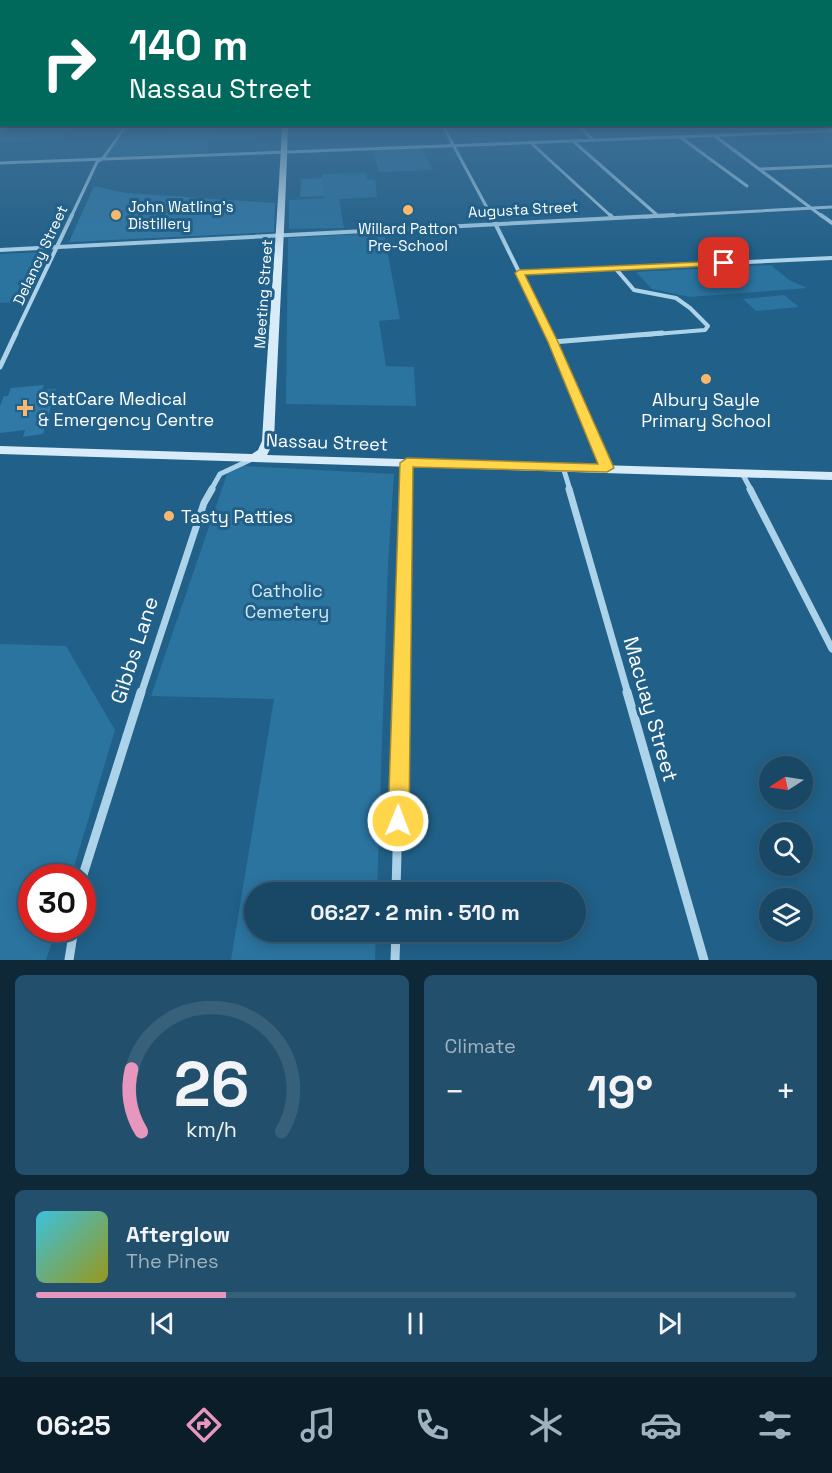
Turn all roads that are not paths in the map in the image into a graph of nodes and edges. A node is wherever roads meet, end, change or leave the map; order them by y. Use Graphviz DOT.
graph roads {
  1 [pos="93,171"];
  2 [pos="283,171"];
  3 [pos="466,171"];
  4 [pos="562,171"];
  5 [pos="607,171"];
  6 [pos="726,171"];
  7 [pos="762,171"];
  8 [pos="747,186"];
  9 [pos="832,207"];
  10 [pos="811,208"];
  11 [pos="658,215"];
  12 [pos="612,217"];
  13 [pos="495,222"];
  14 [pos="832,223"];
  15 [pos="281,234"];
  16 [pos="59,246"];
  17 [pos="0,250"];
  18 [pos="832,258"];
  19 [pos="616,269"];
  20 [pos="519,273"];
  21 [pos="553,342"];
  22 [pos="0,367"];
  23 [pos="0,450"];
  24 [pos="254,458"];
  25 [pos="407,463"];
  26 [pos="563,467"];
  27 [pos="607,468"];
  28 [pos="742,473"];
  29 [pos="832,476"];
  30 [pos="832,649"];
  31 [pos="86,864"];
  32 [pos="396,882"];
  33 [pos="72,942"];
  34 [pos="396,942"];
  35 [pos="69,960"];
  36 [pos="395,960"];
  37 [pos="704,960"];
  1 -- 16 [label="street, Delancy Street"];
  2 -- 15 [label="street, Meeting Street"];
  3 -- 13 [label="street"];
  4 -- 12 [label="street"];
  5 -- 11 [label="street"];
  6 -- 8 [label="street"];
  7 -- 10 [label="street"];
  9 -- 10 [label="street, Augusta Street"];
  10 -- 11 [label="street, Augusta Street"];
  10 -- 14 [label="street"];
  11 -- 12 [label="street, Augusta Street"];
  12 -- 13 [label="street, Augusta Street"];
  13 -- 15 [label="street, Augusta Street"];
  13 -- 20 [label="street"];
  15 -- 16 [label="street, Augusta Street"];
  15 -- 24 [label="street, Meeting Street"];
  16 -- 17 [label="street, Augusta Street"];
  16 -- 22 [label="street, Delancy Street"];
  18 -- 19 [label="street"];
  19 -- 20 [label="street"];
  19 -- 21 [label="street"];
  20 -- 21 [label="street"];
  21 -- 27 [label="street"];
  23 -- 24 [label="street, Nassau Street"];
  24 -- 25 [label="street, Nassau Street"];
  24 -- 31 [label="street, Gibbs Lane"];
  25 -- 26 [label="street, Nassau Street"];
  25 -- 32 [label="street"];
  26 -- 27 [label="street, Nassau Street"];
  26 -- 37 [label="street, Macuay Street"];
  27 -- 28 [label="street, Nassau Street"];
  28 -- 29 [label="street, Nassau Street"];
  28 -- 30 [label="street"];
  33 -- 35 [label="street"];
  34 -- 36 [label="street"];
}
